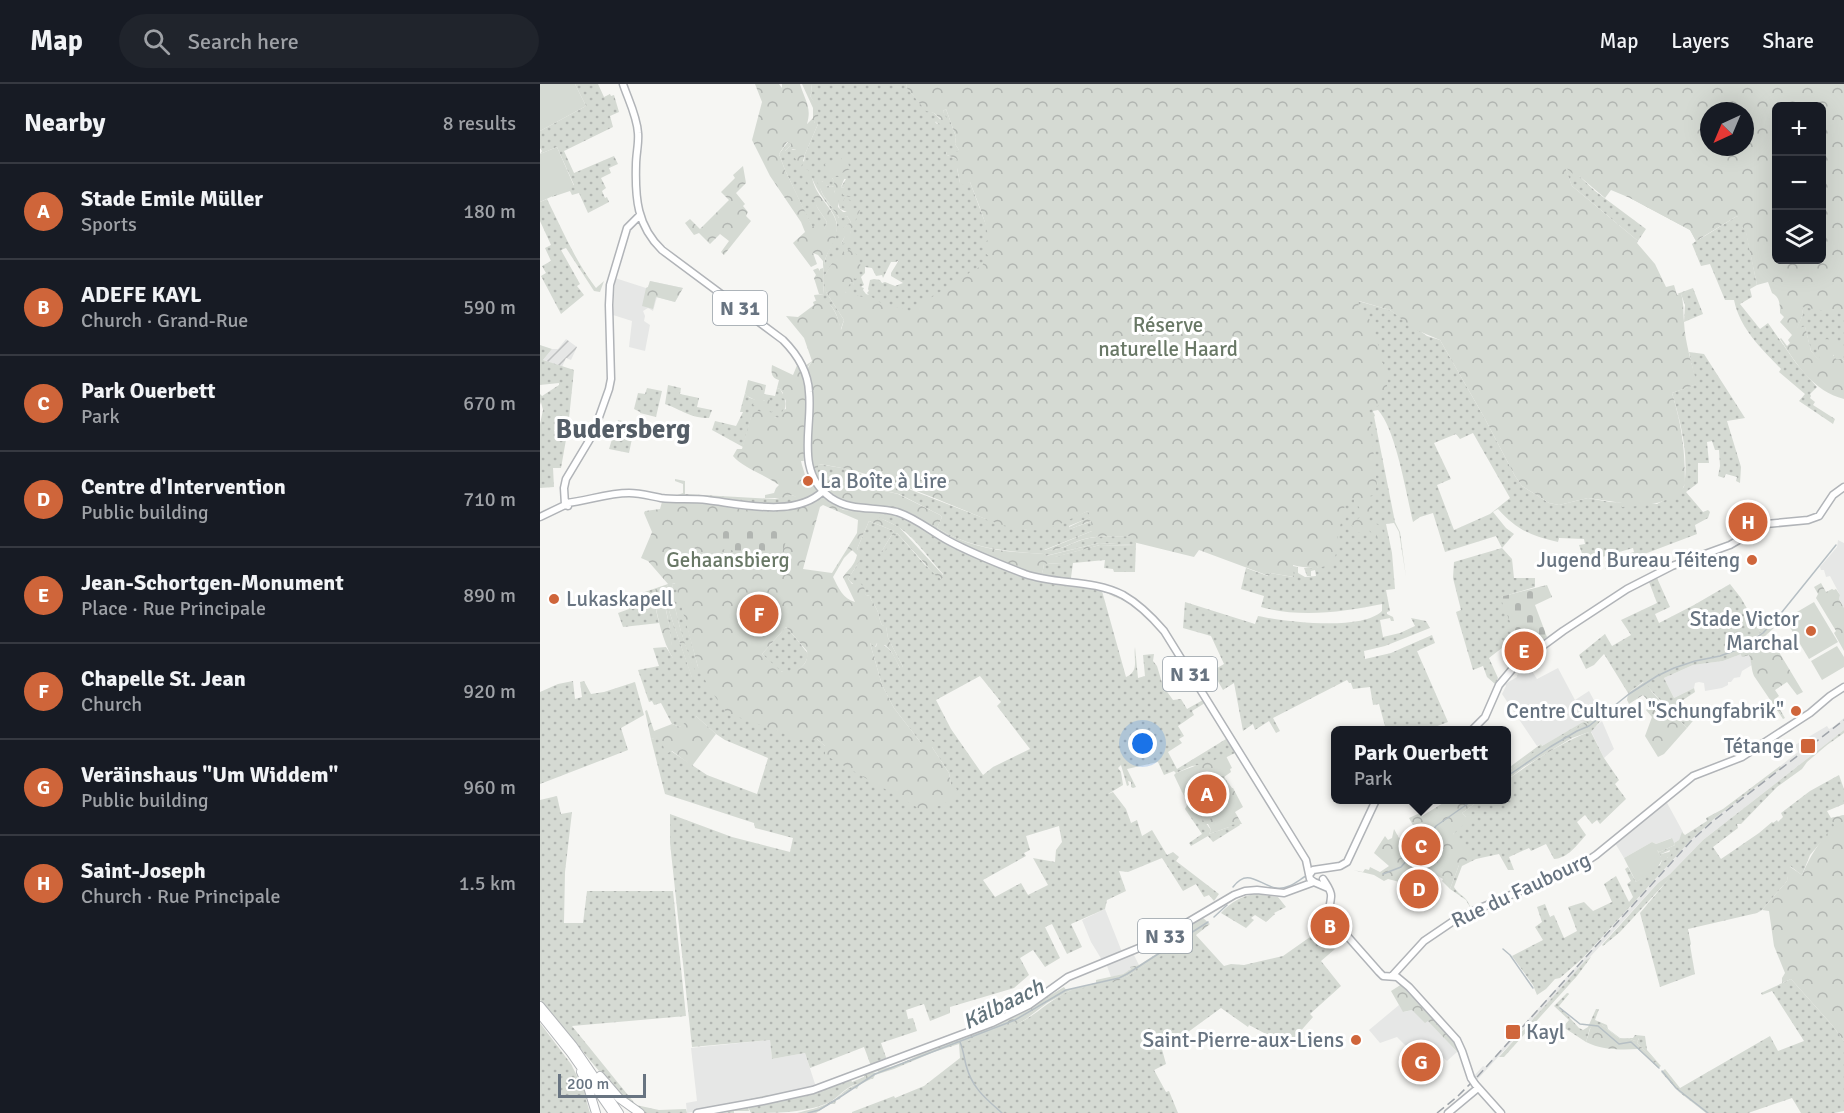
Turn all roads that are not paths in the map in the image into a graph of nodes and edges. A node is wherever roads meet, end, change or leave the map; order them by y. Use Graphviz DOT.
graph roads {
  1 [pos="623,84"];
  2 [pos="637,216"];
  3 [pos="1844,487"];
  4 [pos="823,490"];
  5 [pos="565,504"];
  6 [pos="540,518"];
  7 [pos="1844,687"];
  8 [pos="1476,726"];
  9 [pos="1374,804"];
  10 [pos="1317,876"];
  11 [pos="1392,976"];
  12 [pos="540,1006"];
  13 [pos="540,1014"];
  14 [pos="570,1046"];
  15 [pos="1476,1085"];
  16 [pos="596,1113"];
  17 [pos="613,1113"];
  18 [pos="619,1113"];
  19 [pos="640,1113"];
  20 [pos="698,1113"];
  21 [pos="1448,1113"];
  22 [pos="1501,1113"];
  1 -- 2 [label="main road, N 31"];
  2 -- 4 [label="main road, N 31"];
  2 -- 5 [label="main road"];
  3 -- 8 [label="main road"];
  4 -- 5 [label="main road"];
  4 -- 10 [label="main road, N 31"];
  5 -- 6 [label="main road"];
  7 -- 11 [label="main road, Rue du Faubourg"];
  9 -- 10 [label="main road"];
  10 -- 11 [label="main road, N 31"];
  10 -- 20 [label="main road, N 33"];
  11 -- 15 [label="main road"];
  12 -- 14 [label="highway"];
  13 -- 14 [label="highway"];
  14 -- 16 [label="highway"];
  14 -- 17 [label="highway"];
  14 -- 18 [label="highway"];
  14 -- 19 [label="highway"];
  15 -- 21 [label="main road"];
  15 -- 22 [label="main road"];
}
